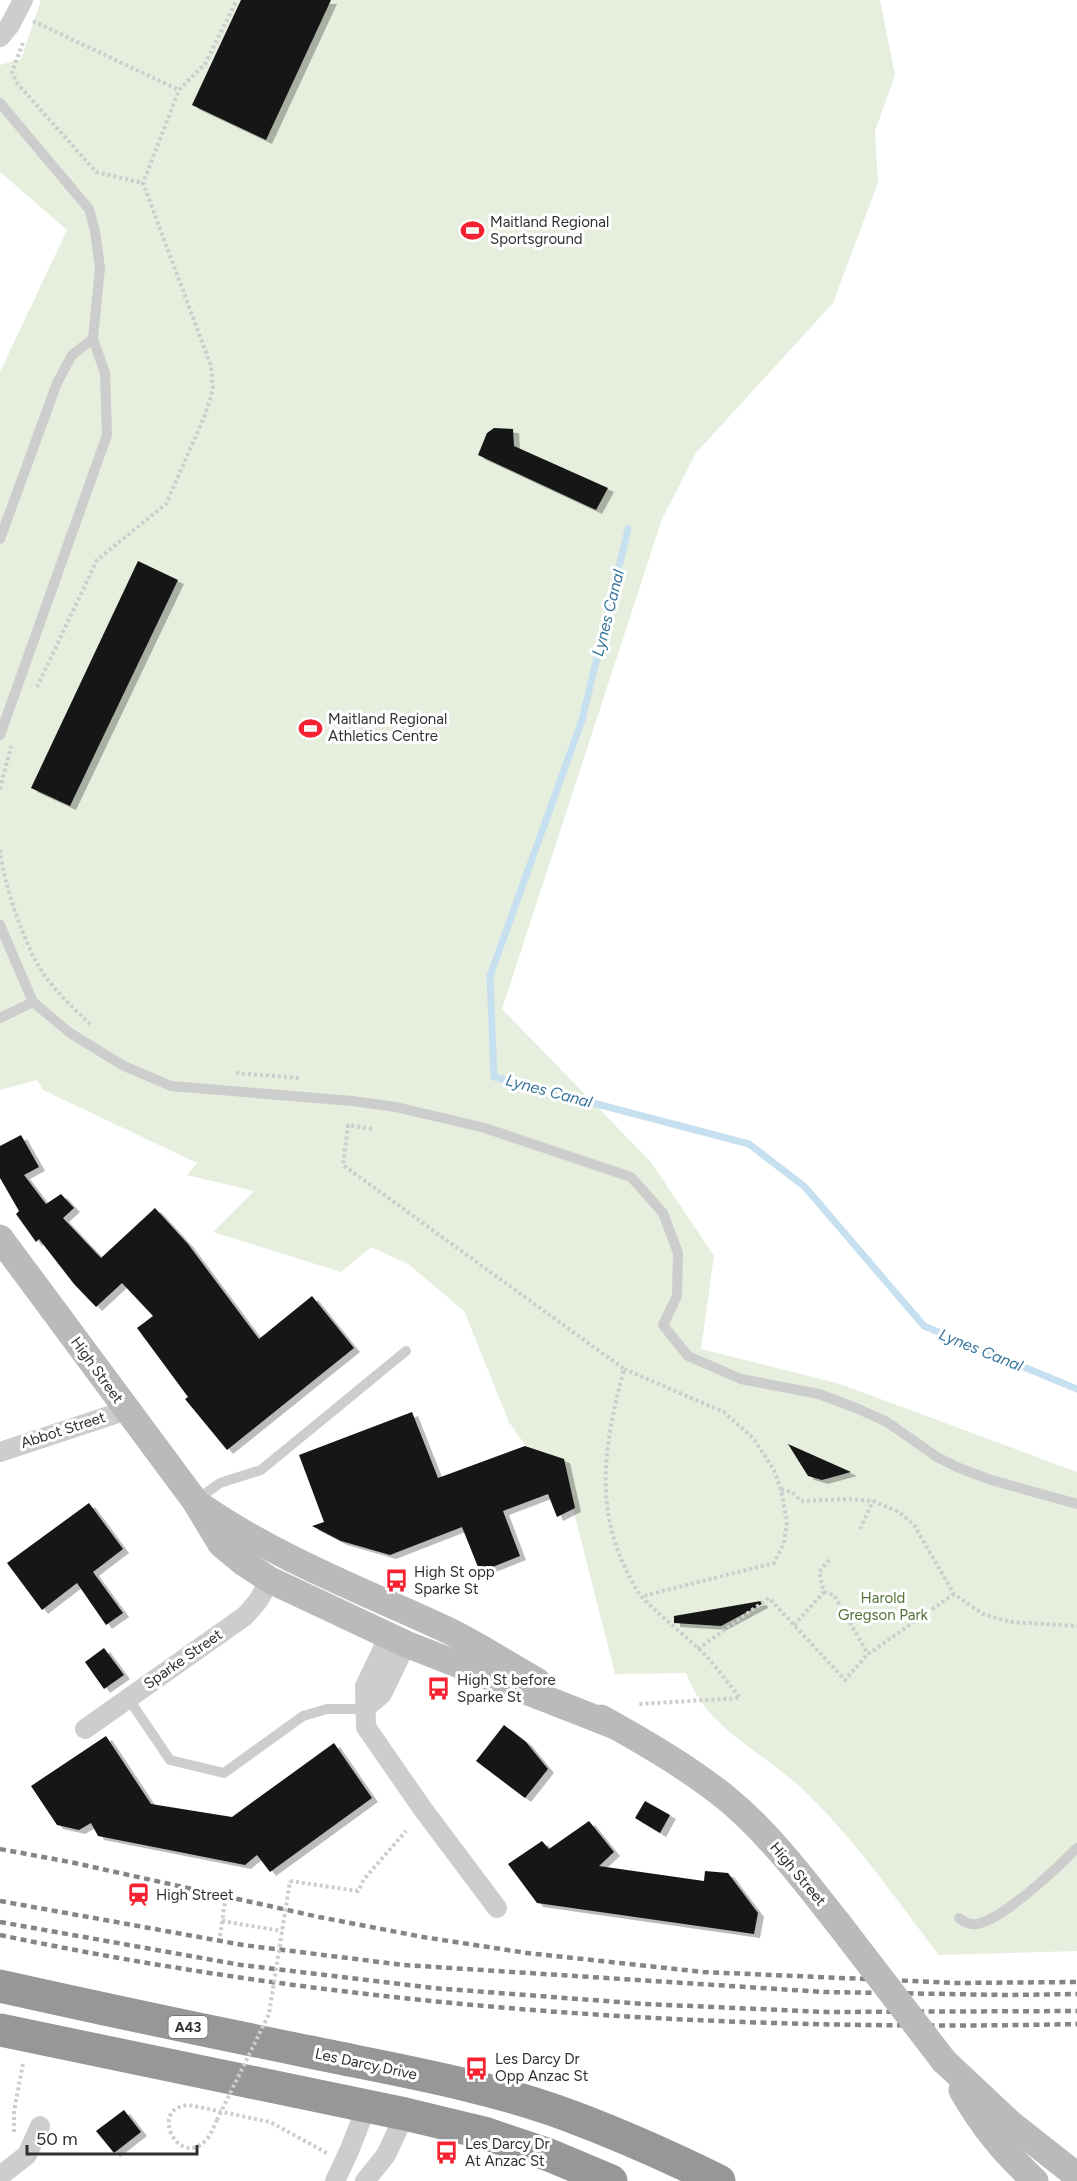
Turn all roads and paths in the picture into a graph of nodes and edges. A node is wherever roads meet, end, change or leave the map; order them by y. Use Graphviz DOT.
graph roads {
  1 [pos="23,0"];
  2 [pos="237,0"];
  3 [pos="29,27"];
  4 [pos="26,35"];
  5 [pos="0,37"];
  6 [pos="179,90"];
  7 [pos="0,104"];
  8 [pos="142,183"];
  9 [pos="93,339"];
  10 [pos="0,539"];
  11 [pos="36,689"];
  12 [pos="0,735"];
  13 [pos="13,741"];
  14 [pos="0,789"];
  15 [pos="0,850"];
  16 [pos="0,925"];
  17 [pos="33,1002"];
  18 [pos="0,1018"];
  19 [pos="97,1030"];
  20 [pos="232,1072"];
  21 [pos="309,1079"];
  22 [pos="372,1129"];
  23 [pos="0,1238"];
  24 [pos="406,1351"];
  25 [pos="624,1369"];
  26 [pos="127,1410"];
  27 [pos="0,1452"];
  28 [pos="781,1490"];
  29 [pos="873,1501"];
  30 [pos="195,1502"];
  31 [pos="1077,1504"];
  32 [pos="860,1529"];
  33 [pos="829,1560"];
  34 [pos="299,1563"];
  35 [pos="270,1580"];
  36 [pos="824,1592"];
  37 [pos="954,1594"];
  38 [pos="642,1597"];
  39 [pos="794,1625"];
  40 [pos="1077,1626"];
  41 [pos="400,1636"];
  42 [pos="698,1649"];
  43 [pos="868,1654"];
  44 [pos="507,1665"];
  45 [pos="128,1698"];
  46 [pos="639,1704"];
  47 [pos="364,1709"];
  48 [pos="615,1726"];
  49 [pos="85,1729"];
  50 [pos="406,1831"];
  51 [pos="1077,1848"];
  52 [pos="225,1902"];
  53 [pos="497,1908"];
  54 [pos="959,1918"];
  55 [pos="222,1921"];
  56 [pos="282,1931"];
  57 [pos="220,1936"];
  58 [pos="0,1986"];
  59 [pos="0,2031"];
  60 [pos="944,2061"];
  61 [pos="22,2064"];
  62 [pos="377,2066"];
  63 [pos="418,2074"];
  64 [pos="367,2105"];
  65 [pos="405,2114"];
  66 [pos="40,2126"];
  67 [pos="27,2155"];
  68 [pos="344,2162"];
  69 [pos="0,2176"];
  70 [pos="1077,2176"];
  71 [pos="335,2181"];
  72 [pos="365,2181"];
  73 [pos="611,2181"];
  74 [pos="719,2181"];
  75 [pos="1035,2181"];
  1 -- 5 [label="street"];
  2 -- 6 [label="path"];
  3 -- 6 [label="path"];
  4 -- 8 [label="path"];
  6 -- 8 [label="path"];
  7 -- 9 [label="lane"];
  8 -- 11 [label="path"];
  9 -- 10 [label="lane"];
  9 -- 12 [label="lane"];
  13 -- 14 [label="path"];
  15 -- 19 [label="path"];
  16 -- 17 [label="lane"];
  17 -- 18 [label="lane"];
  17 -- 31 [label="lane"];
  20 -- 21 [label="path"];
  22 -- 25 [label="path"];
  23 -- 26 [label="main road, High Street"];
  24 -- 30 [label="lane"];
  25 -- 28 [label="path"];
  25 -- 38 [label="path"];
  26 -- 27 [label="street, Abbot Street"];
  26 -- 30 [label="main road, High Street"];
  28 -- 29 [label="path"];
  28 -- 38 [label="path"];
  29 -- 32 [label="path"];
  29 -- 37 [label="path"];
  30 -- 34 [label="main road, High Street"];
  30 -- 35 [label="main road, High Street"];
  33 -- 36 [label="path"];
  34 -- 41 [label="main road"];
  34 -- 44 [label="main road, High Street"];
  35 -- 41 [label="main road, High Street"];
  35 -- 45 [label="street, Sparke Street"];
  36 -- 39 [label="path"];
  36 -- 43 [label="path"];
  37 -- 40 [label="path"];
  37 -- 43 [label="path"];
  38 -- 42 [label="path"];
  39 -- 42 [label="path"];
  39 -- 43 [label="path"];
  41 -- 44 [label="main road"];
  41 -- 47 [label="street"];
  41 -- 48 [label="main road, High Street"];
  42 -- 46 [label="path"];
  44 -- 48 [label="main road, High Street"];
  45 -- 47 [label="lane"];
  45 -- 49 [label="street, Sparke Street"];
  47 -- 53 [label="street"];
  48 -- 60 [label="main road, High Street, bridge"];
  50 -- 56 [label="path, bridge"];
  51 -- 54 [label="lane"];
  52 -- 55 [label="path"];
  55 -- 56 [label="path"];
  55 -- 57 [label="path"];
  56 -- 68 [label="path, bridge"];
  58 -- 62 [label="highway, Les Darcy Drive / A43"];
  59 -- 64 [label="highway"];
  60 -- 70 [label="main road, High Street"];
  60 -- 75 [label="main road, High Street"];
  61 -- 67 [label="path"];
  62 -- 63 [label="highway, Les Darcy Drive / A43"];
  62 -- 64 [label="highway"];
  63 -- 65 [label="highway"];
  63 -- 74 [label="highway, Les Darcy Drive / A43"];
  64 -- 65 [label="highway"];
  64 -- 68 [label="street"];
  65 -- 72 [label="street"];
  65 -- 73 [label="highway"];
  66 -- 67 [label="street"];
  67 -- 69 [label="street"];
  68 -- 71 [label="street"];
}
